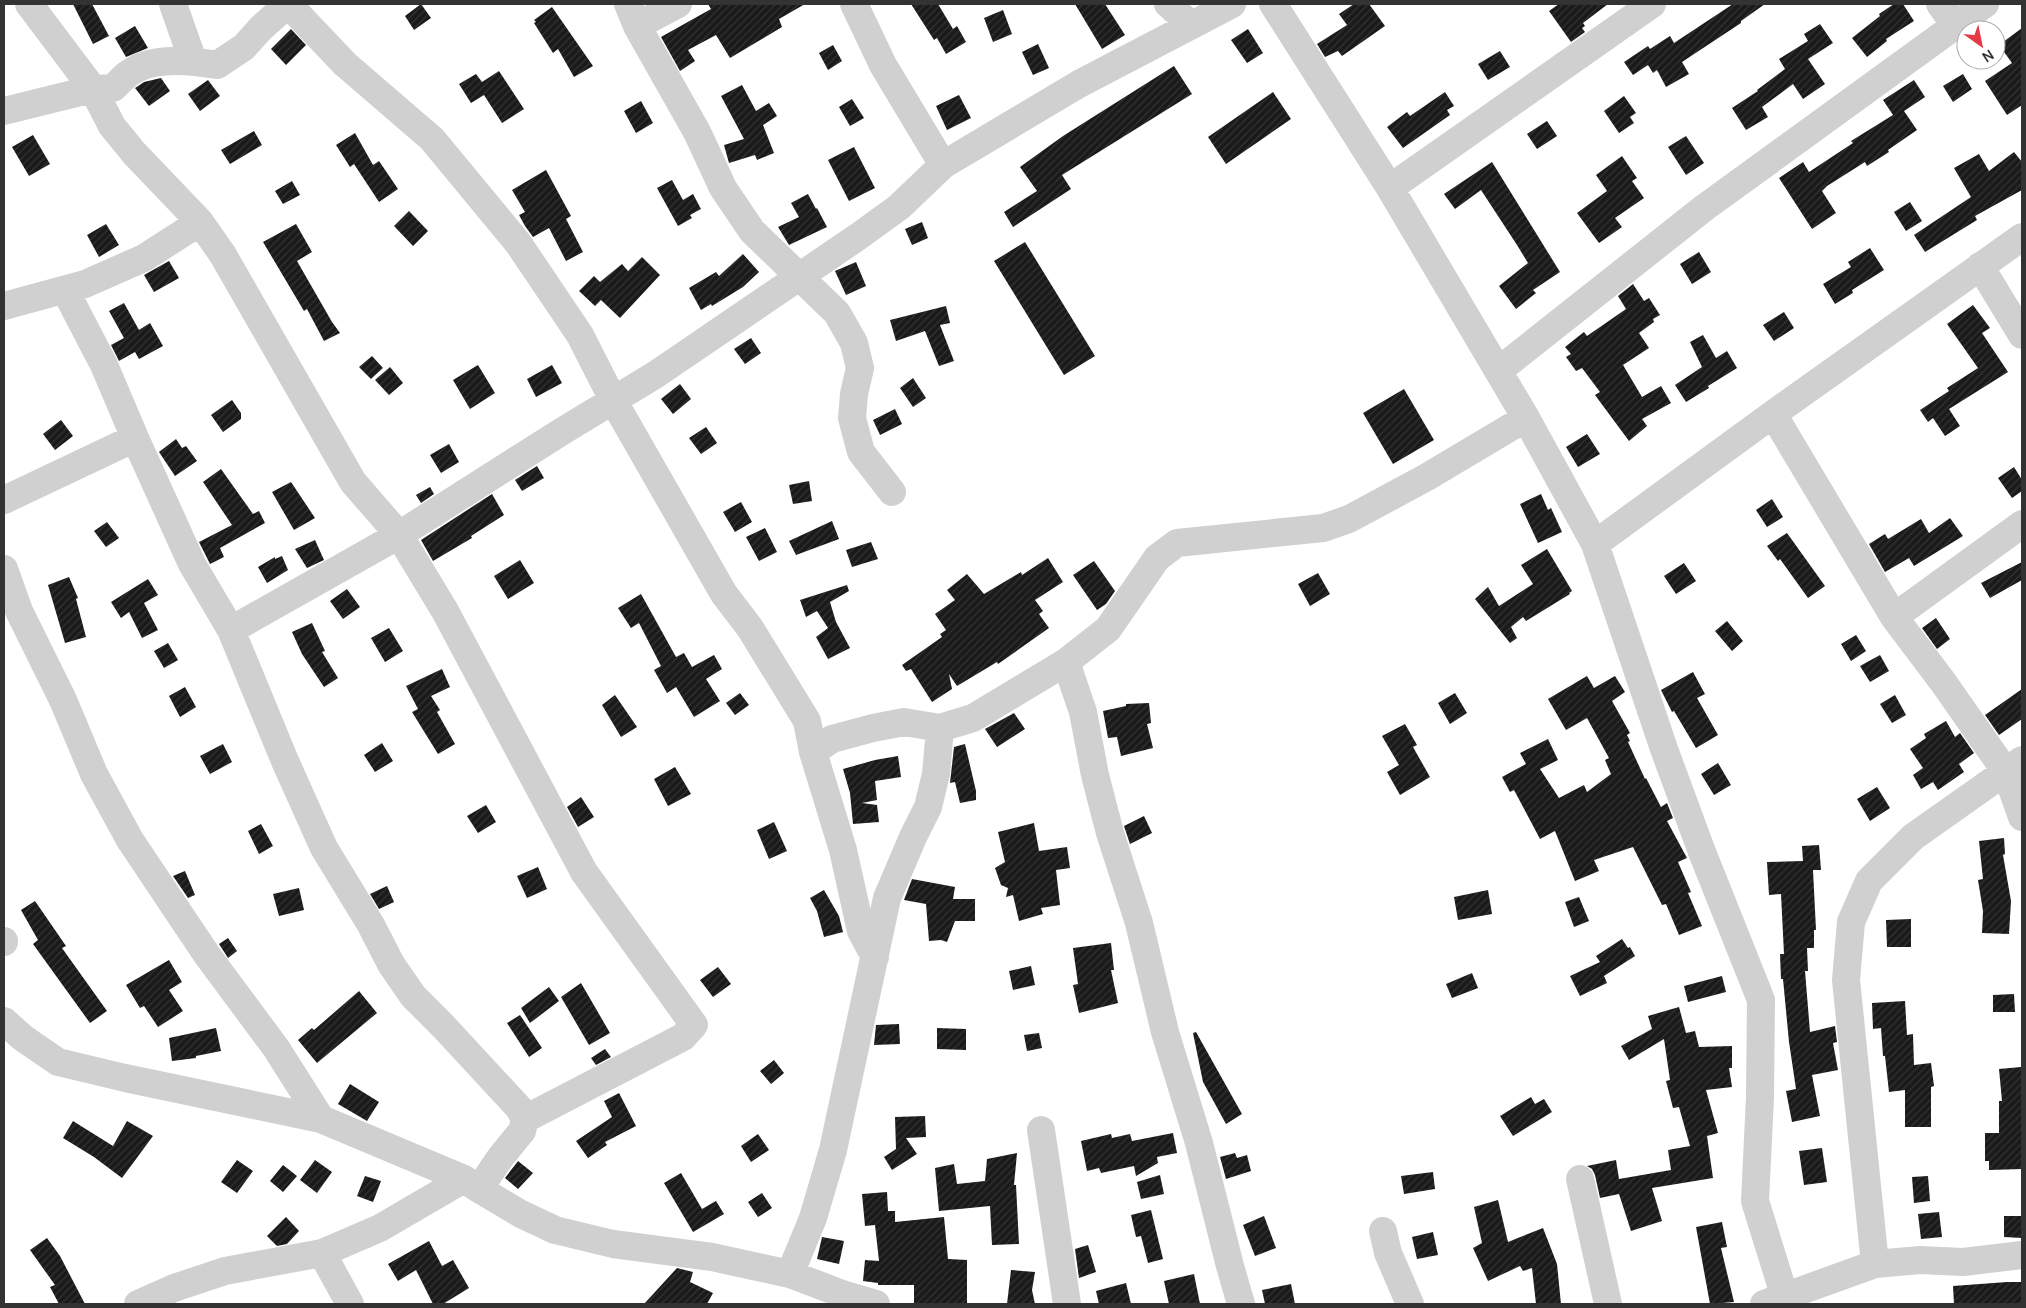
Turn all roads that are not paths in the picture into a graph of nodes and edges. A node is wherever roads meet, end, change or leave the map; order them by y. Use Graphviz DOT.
graph roads {
  1 [pos="29,4"];
  2 [pos="173,4"];
  3 [pos="288,4"];
  4 [pos="678,4"];
  5 [pos="854,4"];
  6 [pos="1168,4"];
  7 [pos="1232,4"];
  8 [pos="1273,4"];
  9 [pos="1652,4"];
  10 [pos="1985,4"];
  11 [pos="1947,14"];
  12 [pos="633,15"];
  13 [pos="1190,24"];
  14 [pos="193,61"];
  15 [pos="93,89"];
  16 [pos="4,111"];
  17 [pos="944,165"];
  18 [pos="1390,188"];
  19 [pos="200,222"];
  20 [pos="2022,237"];
  21 [pos="1980,266"];
  22 [pos="800,277"];
  23 [pos="65,290"];
  24 [pos="4,306"];
  25 [pos="2022,335"];
  26 [pos="1498,372"];
  27 [pos="613,400"];
  28 [pos="1773,414"];
  29 [pos="1526,418"];
  30 [pos="135,438"];
  31 [pos="892,492"];
  32 [pos="4,500"];
  33 [pos="2022,524"];
  34 [pos="399,535"];
  35 [pos="1595,544"];
  36 [pos="4,569"];
  37 [pos="1894,618"];
  38 [pos="231,630"];
  39 [pos="1066,662"];
  40 [pos="940,728"];
  41 [pos="812,752"];
  42 [pos="2014,766"];
  43 [pos="2022,817"];
  44 [pos="876,957"];
  45 [pos="4,1021"];
  46 [pos="321,1119"];
  47 [pos="525,1119"];
  48 [pos="1041,1130"];
  49 [pos="1580,1179"];
  50 [pos="472,1184"];
  51 [pos="1383,1231"];
  52 [pos="322,1253"];
  53 [pos="2022,1255"];
  54 [pos="1874,1264"];
  55 [pos="790,1274"];
  56 [pos="1778,1302"];
  57 [pos="138,1304"];
  58 [pos="350,1304"];
  59 [pos="876,1304"];
  60 [pos="1067,1304"];
  61 [pos="1241,1304"];
  62 [pos="1410,1304"];
  63 [pos="1608,1304"];
  1 -- 15 [label="street"];
  2 -- 14 [label="street"];
  3 -- 14 [label="street"];
  3 -- 27 [label="street"];
  4 -- 12 [label="street"];
  5 -- 17 [label="street"];
  6 -- 13 [label="street"];
  7 -- 13 [label="street"];
  8 -- 18 [label="street"];
  9 -- 18 [label="street"];
  10 -- 11 [label="street"];
  11 -- 26 [label="street"];
  12 -- 22 [label="street"];
  13 -- 17 [label="street"];
  14 -- 15 [label="street"];
  15 -- 16 [label="street"];
  15 -- 19 [label="street"];
  17 -- 22 [label="street"];
  18 -- 26 [label="street"];
  19 -- 23 [label="street"];
  19 -- 34 [label="street"];
  20 -- 21 [label="street"];
  21 -- 25 [label="street"];
  21 -- 28 [label="street"];
  22 -- 27 [label="street"];
  22 -- 31 [label="street"];
  23 -- 24 [label="street"];
  23 -- 30 [label="street"];
  26 -- 29 [label="street"];
  27 -- 34 [label="street"];
  27 -- 41 [label="street"];
  28 -- 35 [label="street"];
  28 -- 37 [label="street"];
  29 -- 35 [label="street"];
  29 -- 39 [label="street"];
  30 -- 32 [label="street"];
  30 -- 38 [label="street"];
  33 -- 37 [label="street"];
  34 -- 38 [label="street"];
  34 -- 47 [label="street"];
  35 -- 56 [label="street"];
  36 -- 46 [label="street"];
  37 -- 42 [label="street"];
  38 -- 47 [label="street"];
  39 -- 40 [label="street"];
  39 -- 61 [label="street"];
  40 -- 41 [label="street"];
  40 -- 44 [label="street"];
  41 -- 44 [label="street"];
  42 -- 43 [label="street"];
  42 -- 54 [label="street"];
  44 -- 55 [label="street"];
  45 -- 46 [label="street"];
  46 -- 50 [label="street"];
  47 -- 50 [label="street"];
  48 -- 60 [label="street"];
  49 -- 63 [label="street"];
  50 -- 52 [label="street"];
  50 -- 55 [label="street"];
  51 -- 62 [label="street"];
  52 -- 57 [label="street"];
  52 -- 58 [label="street"];
  53 -- 54 [label="street"];
  54 -- 56 [label="street"];
  55 -- 59 [label="street"];
}
